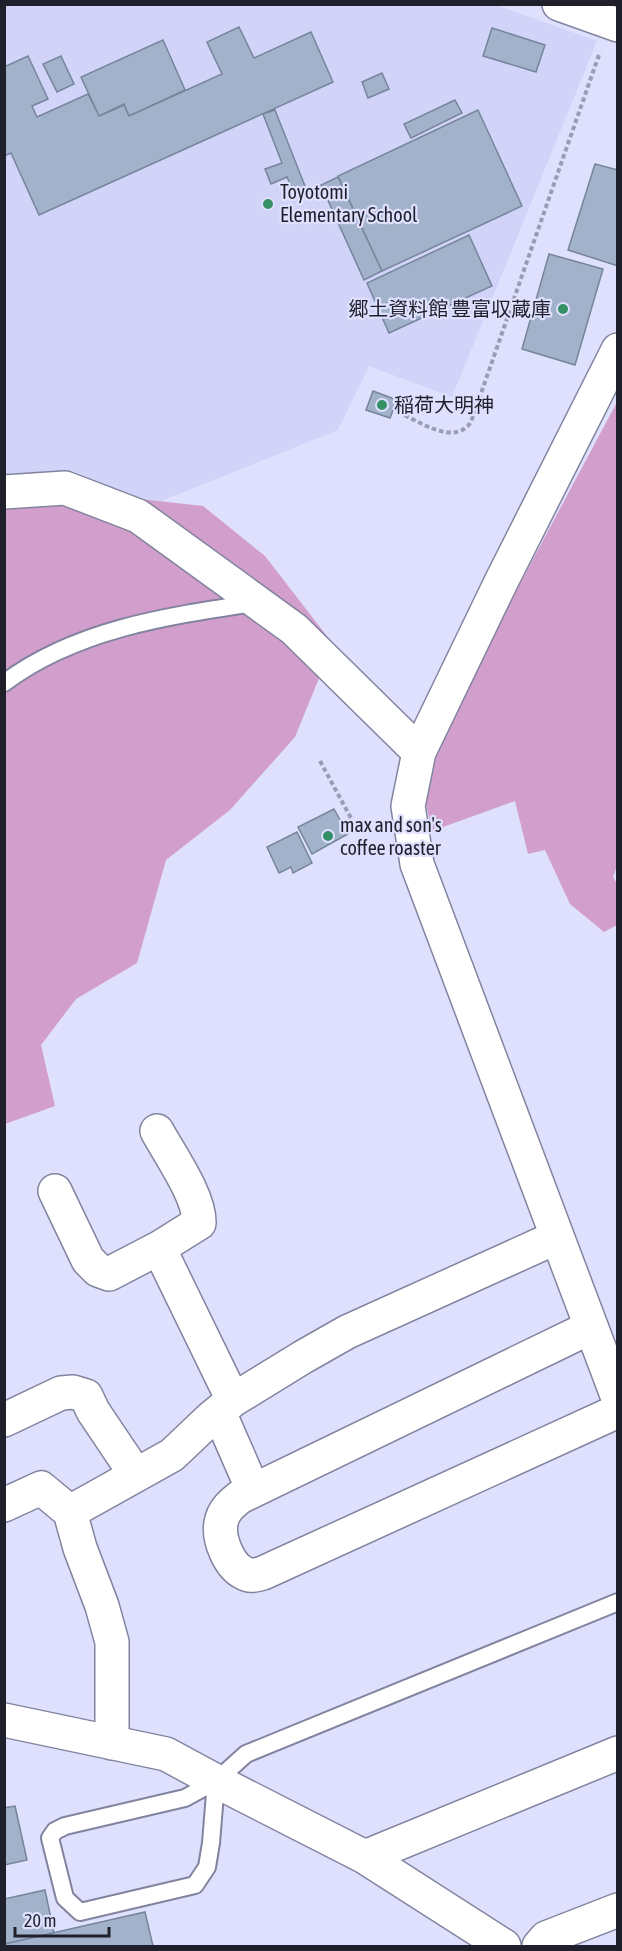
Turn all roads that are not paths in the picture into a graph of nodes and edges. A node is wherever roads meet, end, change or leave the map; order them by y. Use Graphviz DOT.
graph roads {
  1 [pos="559,4"];
  2 [pos="609,37"];
  3 [pos="618,350"];
  4 [pos="4,492"];
  5 [pos="257,602"];
  6 [pos="4,683"];
  7 [pos="419,752"];
  8 [pos="157,1131"];
  9 [pos="55,1191"];
  10 [pos="557,1237"];
  11 [pos="159,1248"];
  12 [pos="591,1327"];
  13 [pos="618,1398"];
  14 [pos="226,1406"];
  15 [pos="9,1408"];
  16 [pos="618,1411"];
  17 [pos="136,1475"];
  18 [pos="253,1490"];
  19 [pos="4,1505"];
  20 [pos="69,1512"];
  21 [pos="618,1602"];
  22 [pos="4,1692"];
  23 [pos="13,1722"];
  24 [pos="112,1743"];
  25 [pos="618,1753"];
  26 [pos="216,1781"];
  27 [pos="365,1857"];
  28 [pos="618,1910"];
  29 [pos="504,1947"];
  30 [pos="539,1947"];
  1 -- 2 [label="street"];
  3 -- 7 [label="street"];
  4 -- 5 [label="street"];
  5 -- 6 [label="lane"];
  5 -- 7 [label="street"];
  7 -- 10 [label="street"];
  8 -- 11 [label="street"];
  9 -- 11 [label="street"];
  10 -- 12 [label="street"];
  10 -- 14 [label="street"];
  11 -- 14 [label="street"];
  12 -- 13 [label="street"];
  12 -- 18 [label="street"];
  14 -- 17 [label="street"];
  14 -- 18 [label="street"];
  15 -- 17 [label="street"];
  16 -- 18 [label="street"];
  17 -- 20 [label="street"];
  19 -- 20 [label="street"];
  20 -- 24 [label="street"];
  21 -- 26 [label="lane"];
  22 -- 23 [label="street"];
  23 -- 24 [label="street"];
  24 -- 26 [label="street"];
  25 -- 27 [label="street"];
  26 -- 26 [label="lane"];
  26 -- 27 [label="street"];
  27 -- 29 [label="street"];
  28 -- 30 [label="street"];
}
